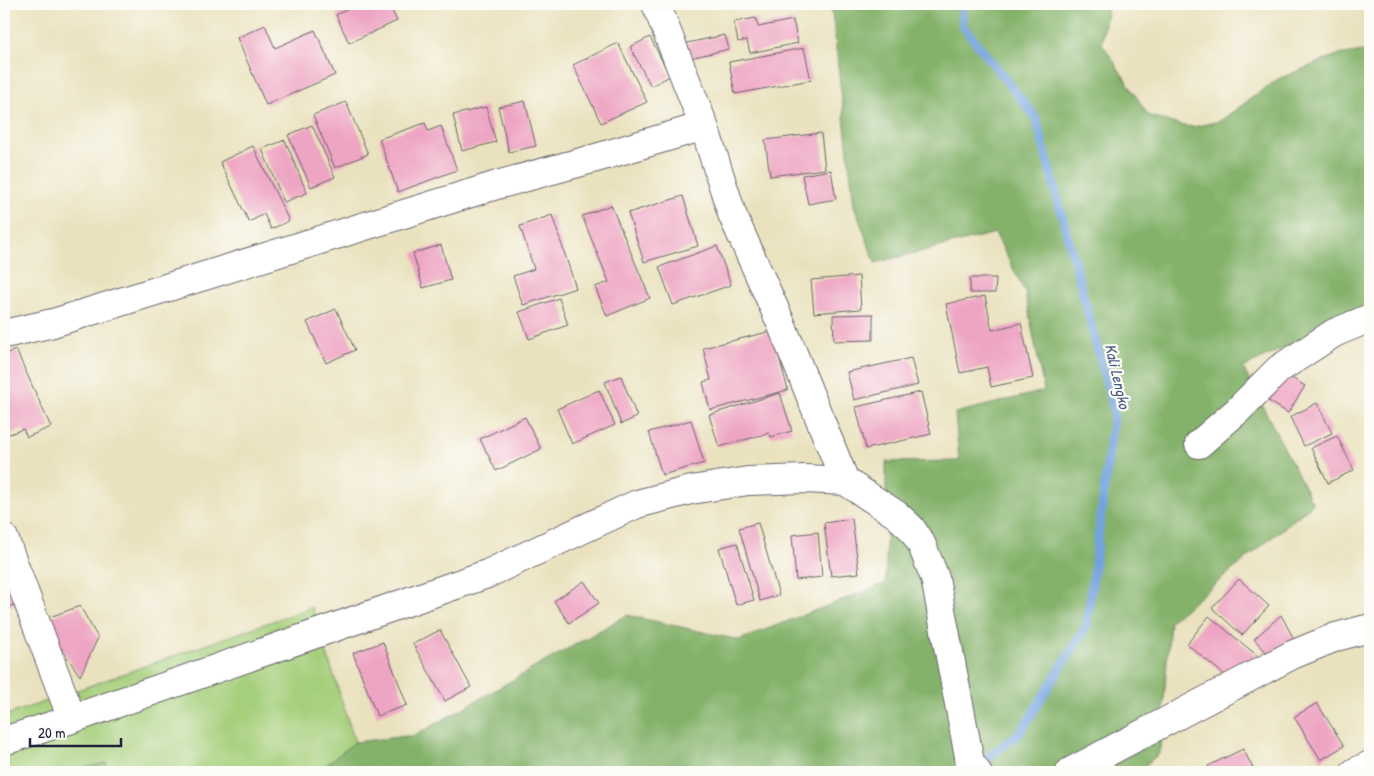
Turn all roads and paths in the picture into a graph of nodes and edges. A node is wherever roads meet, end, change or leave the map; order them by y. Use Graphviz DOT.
graph roads {
  1 [pos="656,4"];
  2 [pos="704,126"];
  3 [pos="1370,318"];
  4 [pos="4,334"];
  5 [pos="1199,444"];
  6 [pos="845,481"];
  7 [pos="4,538"];
  8 [pos="1370,628"];
  9 [pos="72,719"];
  10 [pos="4,741"];
  11 [pos="1370,766"];
  12 [pos="974,767"];
  13 [pos="1070,772"];
  14 [pos="1355,772"];
  1 -- 2 [label="street"];
  2 -- 4 [label="street"];
  2 -- 6 [label="street"];
  3 -- 5 [label="street"];
  6 -- 9 [label="street"];
  6 -- 12 [label="street"];
  7 -- 9 [label="street"];
  8 -- 13 [label="street"];
  9 -- 10 [label="street"];
  11 -- 14 [label="street"];
}
